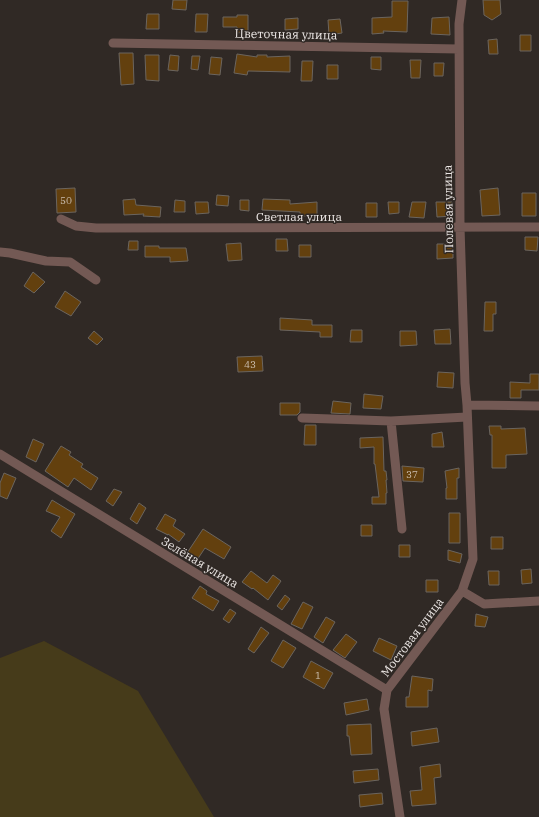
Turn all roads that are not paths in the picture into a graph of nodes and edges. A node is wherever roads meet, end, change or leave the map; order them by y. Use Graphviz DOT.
graph roads {
  1 [pos="462,0"];
  2 [pos="113,43"];
  3 [pos="460,49"];
  4 [pos="61,219"];
  5 [pos="460,227"];
  6 [pos="539,227"];
  7 [pos="0,252"];
  8 [pos="96,280"];
  9 [pos="467,405"];
  10 [pos="539,406"];
  11 [pos="467,417"];
  12 [pos="302,418"];
  13 [pos="390,421"];
  14 [pos="0,454"];
  15 [pos="402,530"];
  16 [pos="462,591"];
  17 [pos="539,601"];
  18 [pos="386,690"];
  19 [pos="400,817"];
  1 -- 3 [label="street, Полевая улица"];
  2 -- 3 [label="street, Цветочная улица"];
  3 -- 5 [label="street, Полевая улица"];
  4 -- 5 [label="street, Светлая улица"];
  5 -- 6 [label="street, Светлая улица"];
  5 -- 9 [label="street, Полевая улица"];
  7 -- 8 [label="street"];
  9 -- 10 [label="street"];
  9 -- 11 [label="street, Полевая улица"];
  11 -- 13 [label="street"];
  11 -- 16 [label="street, Полевая улица"];
  12 -- 13 [label="street"];
  13 -- 15 [label="street"];
  14 -- 18 [label="street, Зелёная улица"];
  16 -- 17 [label="street"];
  16 -- 18 [label="street, Мостовая улица"];
  18 -- 19 [label="street, Мостовая улица"];
}
